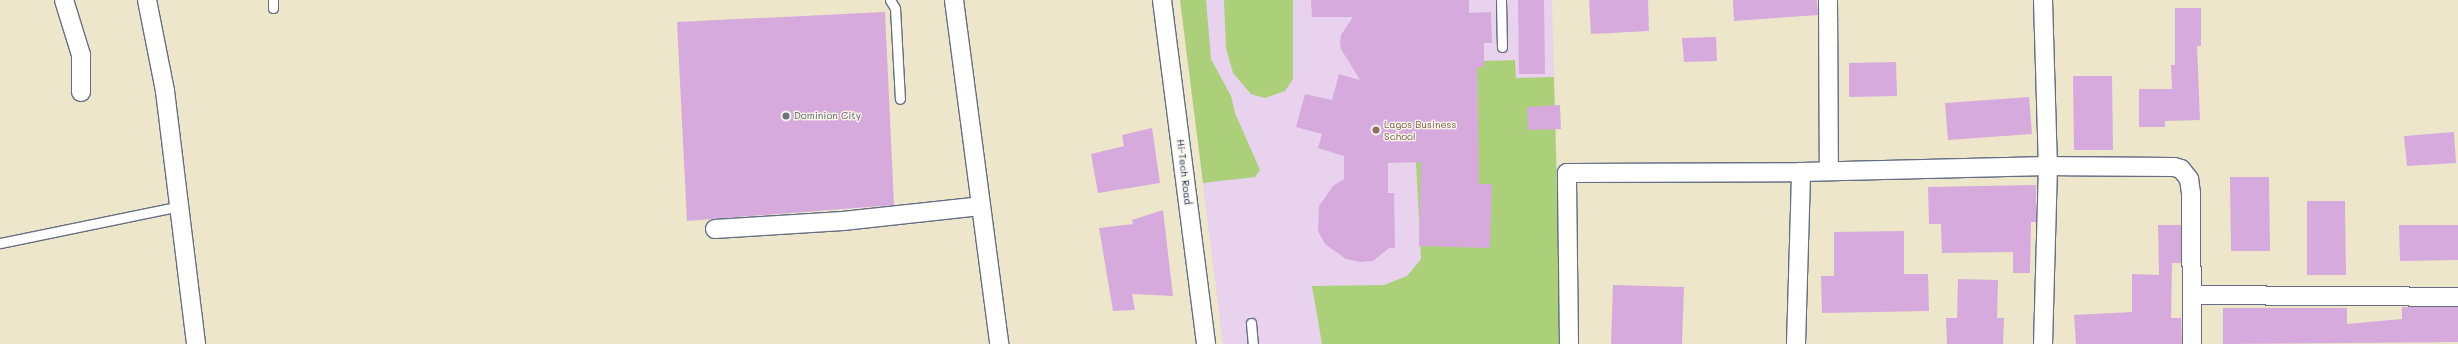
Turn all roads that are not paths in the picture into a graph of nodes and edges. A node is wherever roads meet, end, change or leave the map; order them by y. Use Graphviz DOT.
graph roads {
  1 [pos="64,0"];
  2 [pos="147,0"];
  3 [pos="890,0"];
  4 [pos="954,0"];
  5 [pos="1162,0"];
  6 [pos="1501,0"];
  7 [pos="1828,0"];
  8 [pos="2043,0"];
  9 [pos="1502,47"];
  10 [pos="81,92"];
  11 [pos="900,99"];
  12 [pos="2048,166"];
  13 [pos="1829,171"];
  14 [pos="1801,172"];
  15 [pos="180,206"];
  16 [pos="980,206"];
  17 [pos="715,229"];
  18 [pos="0,243"];
  19 [pos="2192,295"];
  20 [pos="2458,297"];
  21 [pos="1251,323"];
  22 [pos="196,344"];
  23 [pos="999,344"];
  24 [pos="1206,344"];
  25 [pos="1253,344"];
  26 [pos="1569,344"];
  27 [pos="1796,344"];
  28 [pos="2043,344"];
  29 [pos="2192,344"];
  1 -- 10 [label="street"];
  2 -- 15 [label="street"];
  3 -- 11 [label="lane"];
  4 -- 16 [label="street"];
  5 -- 24 [label="street, Hi-Tech Road"];
  6 -- 9 [label="lane"];
  7 -- 13 [label="street"];
  8 -- 12 [label="street"];
  12 -- 13 [label="street"];
  12 -- 19 [label="street"];
  12 -- 28 [label="street"];
  13 -- 14 [label="street"];
  14 -- 26 [label="street"];
  14 -- 27 [label="street"];
  15 -- 18 [label="lane"];
  15 -- 22 [label="street"];
  16 -- 17 [label="street"];
  16 -- 23 [label="street"];
  19 -- 20 [label="street"];
  19 -- 29 [label="street"];
  21 -- 25 [label="lane"];
}
